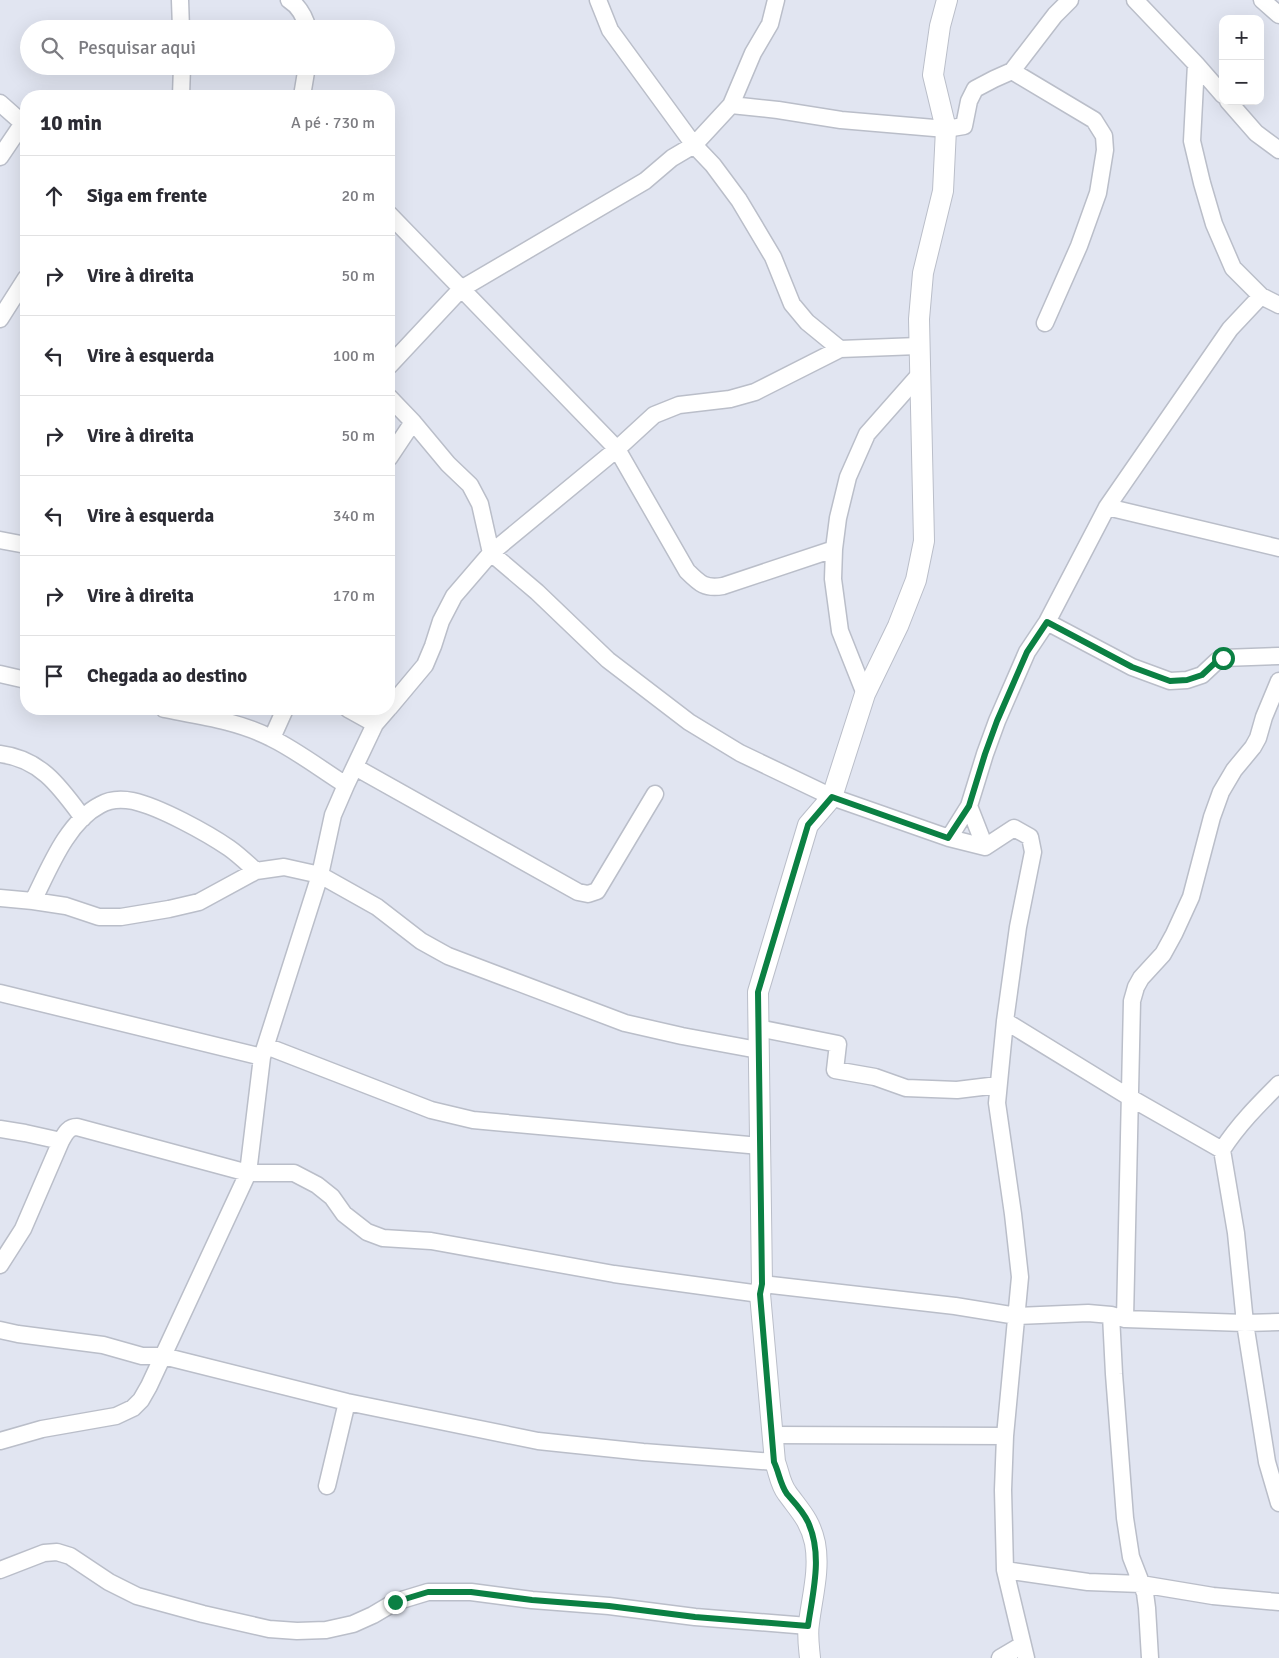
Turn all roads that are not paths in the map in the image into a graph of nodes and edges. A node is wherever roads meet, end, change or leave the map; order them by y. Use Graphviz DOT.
graph roads {
  1 [pos="180,0"];
  2 [pos="289,0"];
  3 [pos="598,0"];
  4 [pos="776,0"];
  5 [pos="947,0"];
  6 [pos="1070,0"];
  7 [pos="1135,0"];
  8 [pos="1262,0"];
  9 [pos="1279,15"];
  10 [pos="181,20"];
  11 [pos="305,20"];
  12 [pos="1196,64"];
  13 [pos="1012,71"];
  14 [pos="182,75"];
  15 [pos="306,75"];
  16 [pos="181,90"];
  17 [pos="303,90"];
  18 [pos="1219,90"];
  19 [pos="0,103"];
  20 [pos="731,105"];
  21 [pos="1232,105"];
  22 [pos="20,120"];
  23 [pos="946,129"];
  24 [pos="20,131"];
  25 [pos="694,145"];
  26 [pos="1279,150"];
  27 [pos="0,157"];
  28 [pos="395,220"];
  29 [pos="20,287"];
  30 [pos="461,289"];
  31 [pos="1261,296"];
  32 [pos="1279,305"];
  33 [pos="0,319"];
  34 [pos="1045,323"];
  35 [pos="918,346"];
  36 [pos="840,349"];
  37 [pos="395,360"];
  38 [pos="920,374"];
  39 [pos="395,403"];
  40 [pos="413,422"];
  41 [pos="395,449"];
  42 [pos="617,449"];
  43 [pos="1107,507"];
  44 [pos="0,540"];
  45 [pos="20,544"];
  46 [pos="1279,548"];
  47 [pos="834,549"];
  48 [pos="491,553"];
  49 [pos="1047,622"];
  50 [pos="1279,656"];
  51 [pos="0,674"];
  52 [pos="20,679"];
  53 [pos="1279,681"];
  54 [pos="865,694"];
  55 [pos="395,700"];
  56 [pos="196,715"];
  57 [pos="283,715"];
  58 [pos="359,715"];
  59 [pos="383,715"];
  60 [pos="376,724"];
  61 [pos="272,738"];
  62 [pos="0,754"];
  63 [pos="355,767"];
  64 [pos="346,785"];
  65 [pos="654,794"];
  66 [pos="832,797"];
  67 [pos="969,806"];
  68 [pos="83,818"];
  69 [pos="948,838"];
  70 [pos="986,847"];
  71 [pos="256,871"];
  72 [pos="320,875"];
  73 [pos="0,898"];
  74 [pos="33,900"];
  75 [pos="0,993"];
  76 [pos="1005,1021"];
  77 [pos="758,1028"];
  78 [pos="758,1050"];
  79 [pos="264,1051"];
  80 [pos="1279,1084"];
  81 [pos="998,1085"];
  82 [pos="1129,1098"];
  83 [pos="0,1129"];
  84 [pos="61,1142"];
  85 [pos="760,1146"];
  86 [pos="1222,1150"];
  87 [pos="248,1173"];
  88 [pos="0,1265"];
  89 [pos="761,1289"];
  90 [pos="1016,1316"];
  91 [pos="1118,1317"];
  92 [pos="1279,1322"];
  93 [pos="1245,1323"];
  94 [pos="0,1330"];
  95 [pos="163,1356"];
  96 [pos="347,1402"];
  97 [pos="773,1435"];
  98 [pos="1005,1436"];
  99 [pos="0,1441"];
  100 [pos="774,1462"];
  101 [pos="327,1486"];
  102 [pos="1279,1503"];
  103 [pos="0,1570"];
  104 [pos="1005,1570"];
  105 [pos="1141,1584"];
  106 [pos="1279,1602"];
  107 [pos="808,1626"];
  108 [pos="1024,1652"];
  109 [pos="810,1658"];
  110 [pos="1000,1658"];
  111 [pos="1150,1658"];
  1 -- 10 [label="street"];
  2 -- 11 [label="street"];
  3 -- 25 [label="street"];
  4 -- 20 [label="street"];
  5 -- 23 [label="street"];
  6 -- 13 [label="street"];
  7 -- 12 [label="street"];
  8 -- 9 [label="street"];
  12 -- 18 [label="street"];
  12 -- 31 [label="street"];
  13 -- 23 [label="street"];
  13 -- 34 [label="street"];
  14 -- 16 [label="street"];
  15 -- 17 [label="street"];
  19 -- 22 [label="street"];
  20 -- 23 [label="street"];
  20 -- 25 [label="street"];
  21 -- 26 [label="street"];
  23 -- 35 [label="street"];
  24 -- 27 [label="street"];
  25 -- 30 [label="street"];
  25 -- 36 [label="street"];
  28 -- 30 [label="street"];
  29 -- 33 [label="street"];
  30 -- 37 [label="street"];
  30 -- 42 [label="street"];
  31 -- 32 [label="street"];
  31 -- 43 [label="street"];
  35 -- 36 [label="street"];
  35 -- 38 [label="street"];
  36 -- 42 [label="street"];
  38 -- 47 [label="street"];
  38 -- 54 [label="street"];
  39 -- 40 [label="street"];
  40 -- 41 [label="street"];
  40 -- 48 [label="street"];
  42 -- 47 [label="street"];
  42 -- 48 [label="street"];
  43 -- 46 [label="street"];
  43 -- 49 [label="street"];
  44 -- 45 [label="street"];
  47 -- 54 [label="street"];
  48 -- 55 [label="street"];
  48 -- 66 [label="street"];
  49 -- 50 [label="street"];
  49 -- 67 [label="street"];
  51 -- 52 [label="street"];
  53 -- 82 [label="street"];
  54 -- 66 [label="street"];
  56 -- 61 [label="street"];
  57 -- 61 [label="street"];
  58 -- 60 [label="street"];
  59 -- 60 [label="street"];
  60 -- 63 [label="street"];
  61 -- 64 [label="street"];
  62 -- 68 [label="street"];
  63 -- 64 [label="street"];
  63 -- 65 [label="street"];
  64 -- 72 [label="street"];
  66 -- 69 [label="street"];
  66 -- 77 [label="street"];
  67 -- 69 [label="street"];
  67 -- 70 [label="street"];
  68 -- 71 [label="street"];
  68 -- 74 [label="street"];
  69 -- 70 [label="street"];
  70 -- 76 [label="street"];
  71 -- 72 [label="street"];
  71 -- 74 [label="street"];
  72 -- 78 [label="street"];
  72 -- 79 [label="street"];
  73 -- 74 [label="street"];
  75 -- 79 [label="street"];
  76 -- 81 [label="street"];
  76 -- 82 [label="street"];
  77 -- 78 [label="street"];
  77 -- 81 [label="street"];
  78 -- 85 [label="street"];
  79 -- 85 [label="street"];
  79 -- 87 [label="street"];
  80 -- 86 [label="street"];
  81 -- 90 [label="street"];
  82 -- 86 [label="street"];
  82 -- 91 [label="street"];
  83 -- 84 [label="street"];
  84 -- 87 [label="street"];
  84 -- 88 [label="street"];
  85 -- 89 [label="street"];
  86 -- 93 [label="street"];
  87 -- 89 [label="street"];
  87 -- 95 [label="street"];
  89 -- 90 [label="street"];
  89 -- 97 [label="street"];
  90 -- 91 [label="street"];
  90 -- 98 [label="street"];
  91 -- 93 [label="street"];
  91 -- 105 [label="street"];
  92 -- 93 [label="street"];
  93 -- 102 [label="street"];
  94 -- 95 [label="street"];
  95 -- 96 [label="street"];
  95 -- 99 [label="street"];
  96 -- 100 [label="street"];
  96 -- 101 [label="street"];
  97 -- 98 [label="street"];
  97 -- 100 [label="street"];
  98 -- 104 [label="street"];
  100 -- 107 [label="street"];
  103 -- 107 [label="street"];
  104 -- 105 [label="street"];
  104 -- 108 [label="street"];
  105 -- 106 [label="street"];
  105 -- 111 [label="street"];
  107 -- 109 [label="street"];
  108 -- 110 [label="street"];
}
